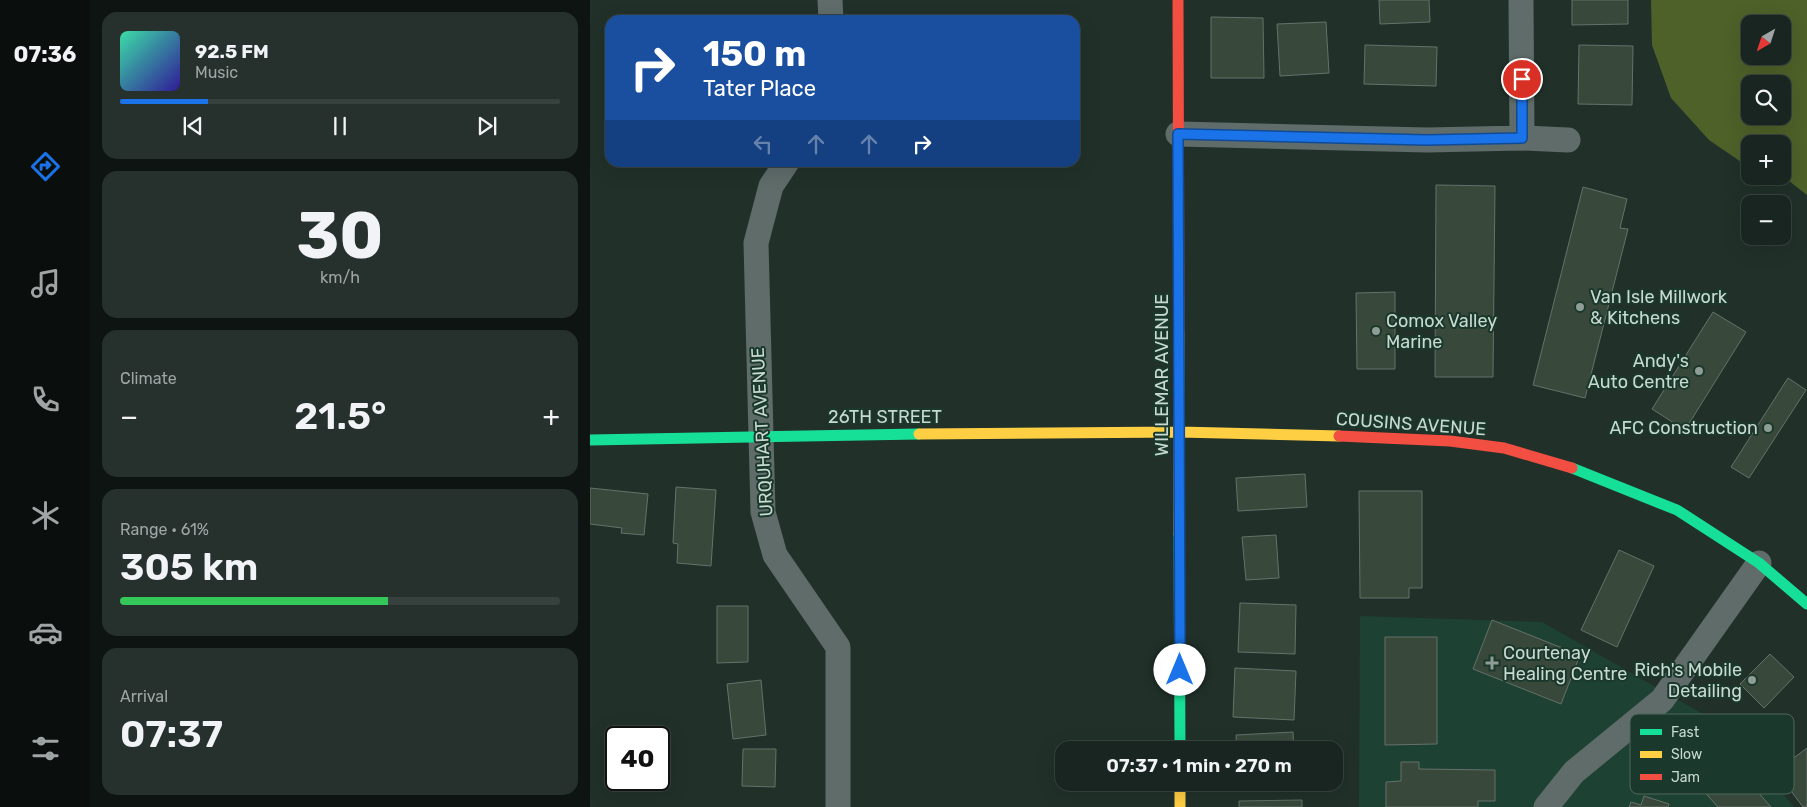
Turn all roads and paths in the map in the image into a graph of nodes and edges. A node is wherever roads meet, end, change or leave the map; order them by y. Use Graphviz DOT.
graph roads {
  1 [pos="830,0"];
  2 [pos="1178,0"];
  3 [pos="1521,0"];
  4 [pos="831,15"];
  5 [pos="1178,134"];
  6 [pos="1522,138"];
  7 [pos="1568,140"];
  8 [pos="784,167"];
  9 [pos="1180,432"];
  10 [pos="760,436"];
  11 [pos="590,440"];
  12 [pos="1759,563"];
  13 [pos="1807,604"];
  14 [pos="1645,714"];
  15 [pos="1630,726"];
  16 [pos="1180,741"];
  17 [pos="1180,791"];
  18 [pos="838,807"];
  19 [pos="1180,807"];
  20 [pos="1546,807"];
  1 -- 4 [label="street"];
  2 -- 5 [label="street, WILLEMAR AVENUE"];
  3 -- 6 [label="street"];
  5 -- 6 [label="street"];
  5 -- 9 [label="street, WILLEMAR AVENUE"];
  6 -- 7 [label="street"];
  8 -- 10 [label="street, URQUHART AVENUE"];
  9 -- 10 [label="street, 26TH STREET"];
  9 -- 12 [label="street, COUSINS AVENUE"];
  9 -- 16 [label="street, WILLEMAR AVENUE"];
  10 -- 11 [label="street, 26TH STREET"];
  10 -- 18 [label="street, URQUHART AVENUE"];
  12 -- 13 [label="street, COUSINS AVENUE"];
  12 -- 14 [label="street"];
  15 -- 20 [label="street"];
  17 -- 19 [label="street"];
}
